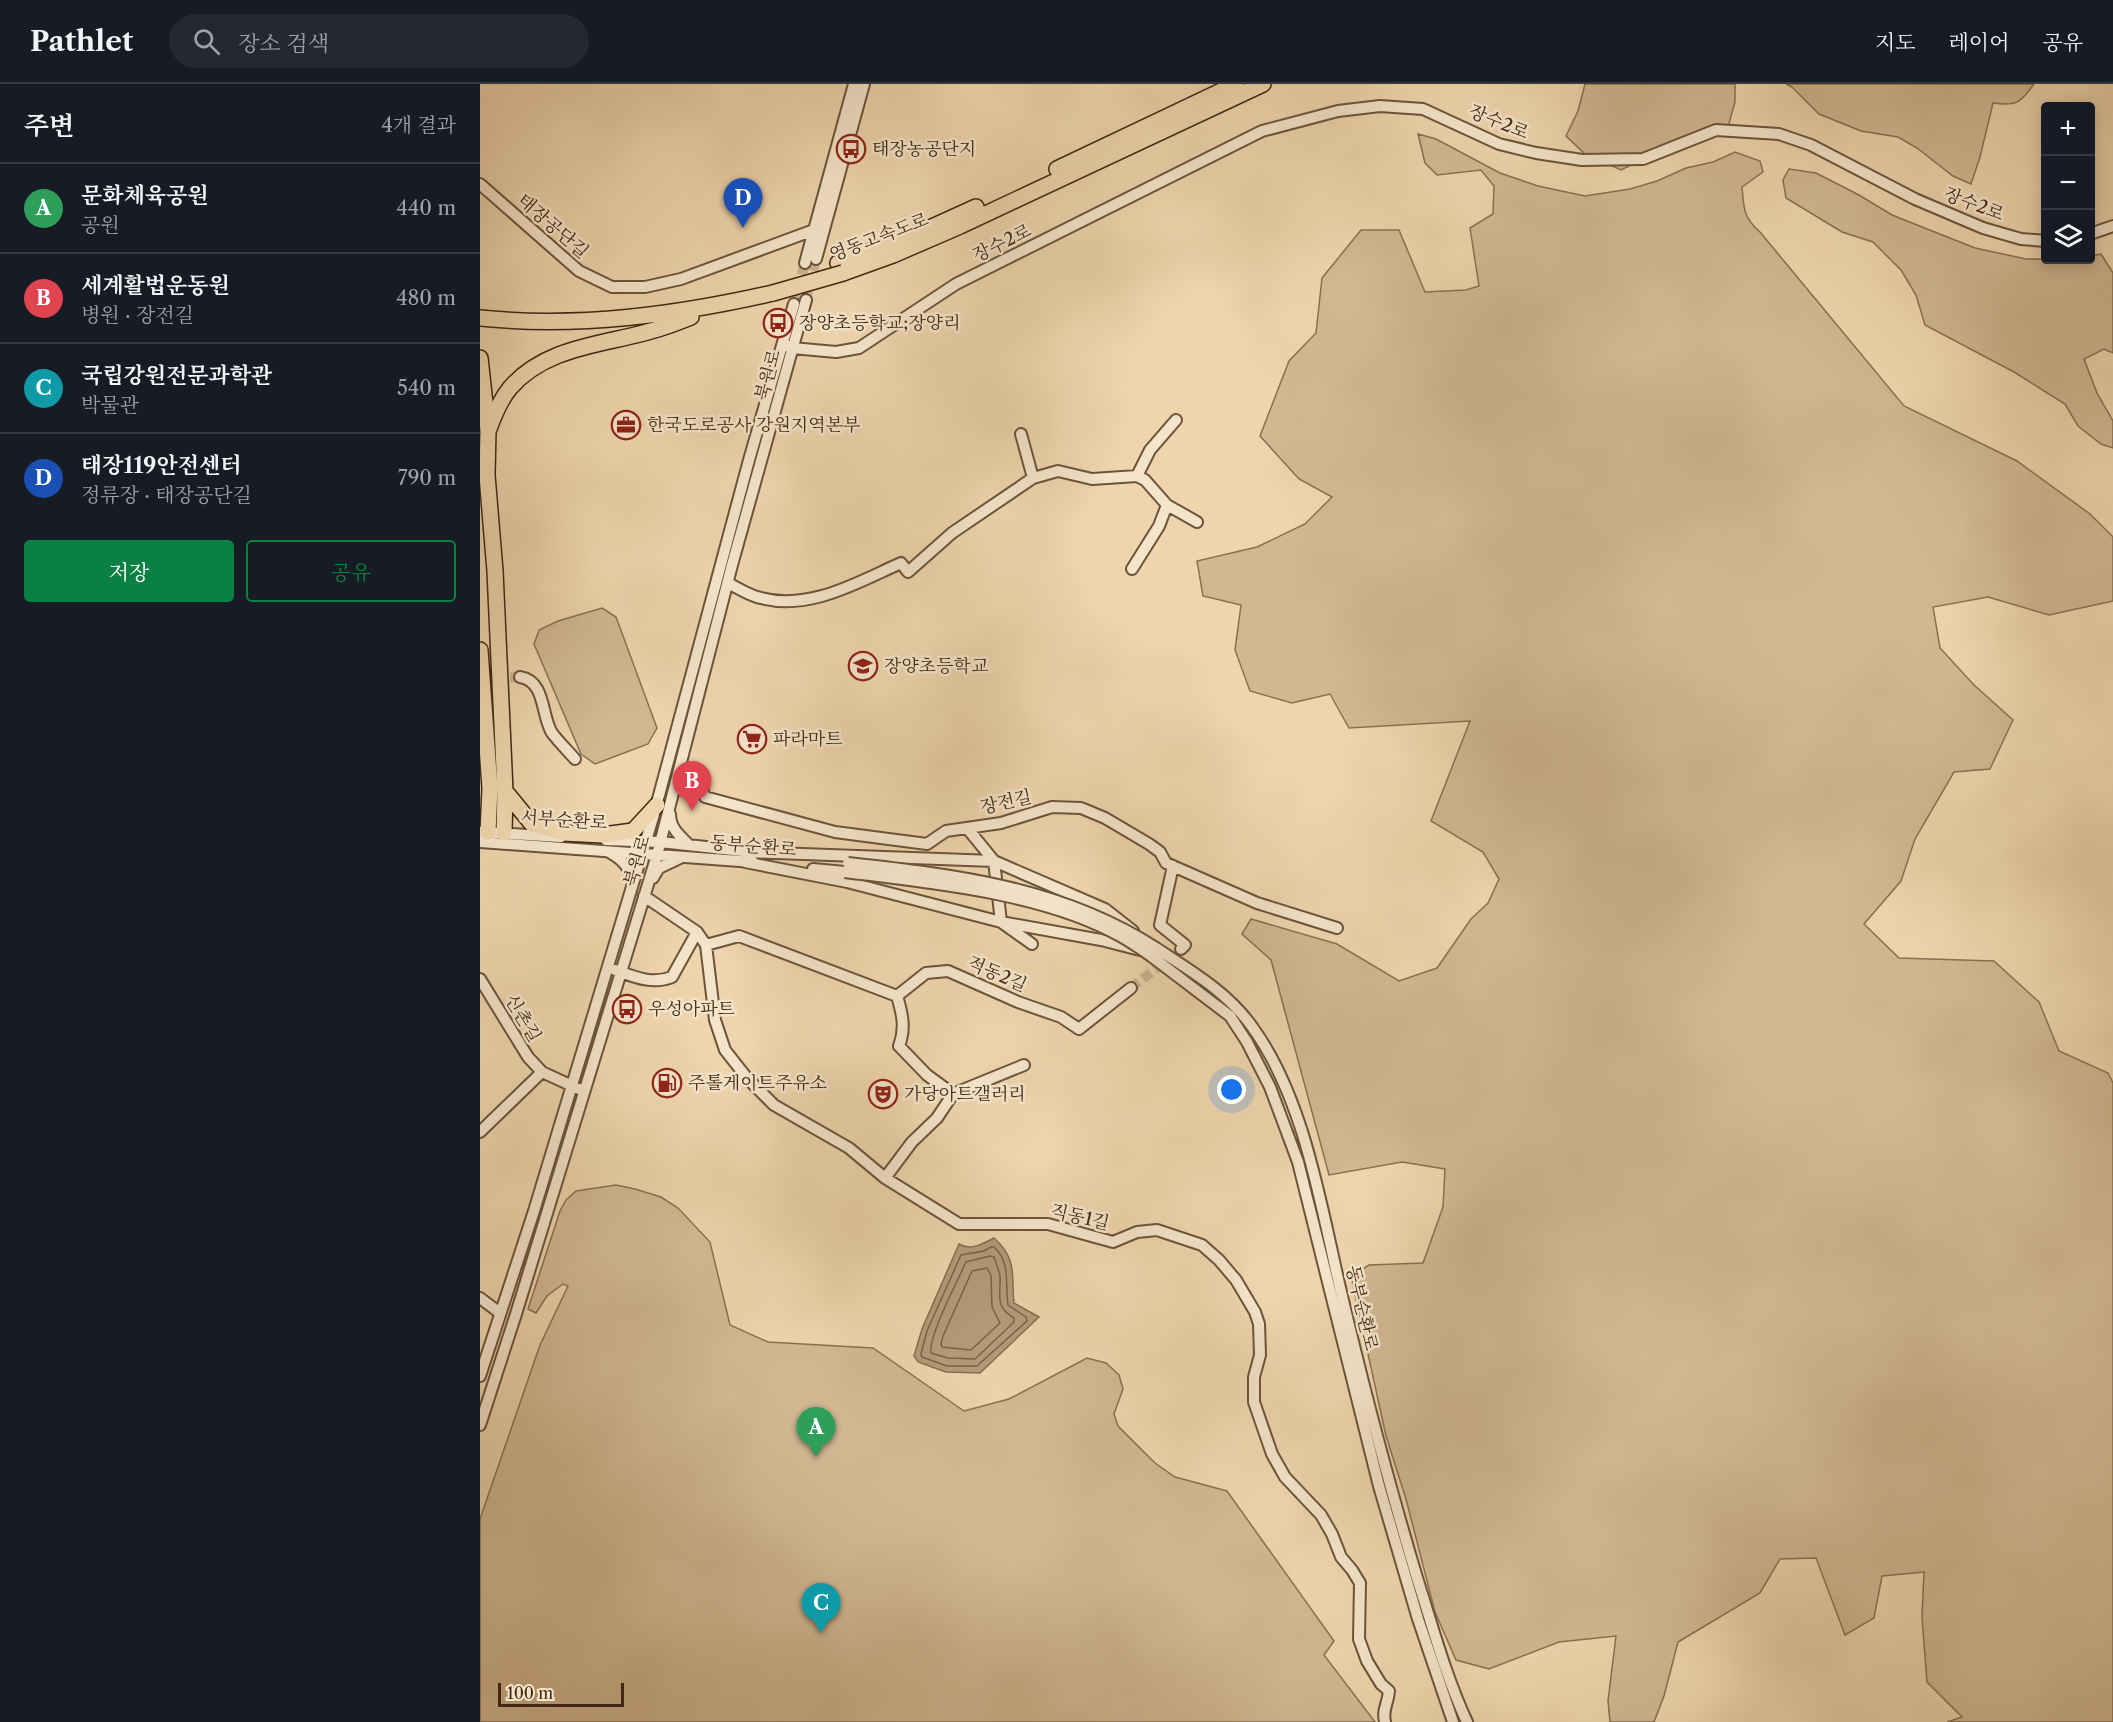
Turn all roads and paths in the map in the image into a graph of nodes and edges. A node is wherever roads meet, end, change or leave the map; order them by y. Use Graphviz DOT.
graph roads {
  1 [pos="854,84"];
  2 [pos="864,84"];
  3 [pos="1236,84"];
  4 [pos="1263,84"];
  5 [pos="480,184"];
  6 [pos="2113,226"];
  7 [pos="819,231"];
  8 [pos="2095,233"];
  9 [pos="2041,241"];
  10 [pos="816,259"];
  11 [pos="805,263"];
  12 [pos="840,268"];
  13 [pos="773,289"];
  14 [pos="806,300"];
  15 [pos="794,304"];
  16 [pos="720,305"];
  17 [pos="480,309"];
  18 [pos="480,318"];
  19 [pos="788,346"];
  20 [pos="480,358"];
  21 [pos="1176,420"];
  22 [pos="488,432"];
  23 [pos="1021,434"];
  24 [pos="1137,476"];
  25 [pos="1033,478"];
  26 [pos="738,502"];
  27 [pos="750,505"];
  28 [pos="1167,505"];
  29 [pos="1197,522"];
  30 [pos="1132,569"];
  31 [pos="728,583"];
  32 [pos="480,650"];
  33 [pos="520,677"];
  34 [pos="575,759"];
  35 [pos="680,768"];
  36 [pos="497,789"];
  37 [pos="480,804"];
  38 [pos="663,806"];
  39 [pos="967,828"];
  40 [pos="565,835"];
  41 [pos="491,837"];
  42 [pos="601,841"];
  43 [pos="646,841"];
  44 [pos="660,842"];
  45 [pos="689,845"];
  46 [pos="643,853"];
  47 [pos="657,855"];
  48 [pos="684,857"];
  49 [pos="746,857"];
  50 [pos="994,861"];
  51 [pos="1173,866"];
  52 [pos="633,885"];
  53 [pos="646,891"];
  54 [pos="1001,922"];
  55 [pos="1337,928"];
  56 [pos="697,932"];
  57 [pos="1032,944"];
  58 [pos="706,945"];
  59 [pos="1180,949"];
  60 [pos="1150,950"];
  61 [pos="609,968"];
  62 [pos="621,972"];
  63 [pos="480,979"];
  64 [pos="1131,988"];
  65 [pos="897,996"];
  66 [pos="1024,1065"];
  67 [pos="542,1072"];
  68 [pos="572,1087"];
  69 [pos="584,1090"];
  70 [pos="953,1094"];
  71 [pos="480,1132"];
  72 [pos="885,1178"];
  73 [pos="480,1298"];
  74 [pos="500,1313"];
  75 [pos="480,1376"];
  76 [pos="480,1425"];
  77 [pos="1385,1722"];
  78 [pos="1453,1722"];
  79 [pos="1467,1722"];
  1 -- 7 [label="street"];
  2 -- 7 [label="street"];
  3 -- 12 [label="highway, 영동고속도로"];
  4 -- 12 [label="highway, 영동고속도로"];
  5 -- 7 [label="street, 태장공단길"];
  6 -- 8 [label="street"];
  7 -- 10 [label="street"];
  7 -- 11 [label="street"];
  9 -- 19 [label="street, 장수2로"];
  12 -- 13 [label="highway, 영동고속도로"];
  13 -- 16 [label="highway, 영동고속도로"];
  13 -- 17 [label="highway, 영동고속도로"];
  14 -- 19 [label="street, 북원로"];
  15 -- 19 [label="street, 북원로"];
  16 -- 18 [label="highway, 영동고속도로"];
  16 -- 22 [label="highway"];
  19 -- 26 [label="street, 북원로"];
  19 -- 27 [label="street, 북원로"];
  20 -- 22 [label="highway"];
  21 -- 24 [label="street"];
  22 -- 36 [label="highway"];
  23 -- 25 [label="street"];
  24 -- 25 [label="street"];
  24 -- 28 [label="street"];
  25 -- 31 [label="street"];
  26 -- 27 [label="street"];
  26 -- 38 [label="street, 북원로"];
  27 -- 31 [label="street, 북원로"];
  28 -- 29 [label="street"];
  28 -- 30 [label="street"];
  31 -- 35 [label="street, 북원로"];
  32 -- 36 [label="highway"];
  33 -- 34 [label="street"];
  35 -- 38 [label="street, 북원로"];
  35 -- 39 [label="street, 장전길"];
  36 -- 37 [label="highway"];
  36 -- 40 [label="highway"];
  36 -- 41 [label="highway"];
  38 -- 42 [label="highway"];
  38 -- 43 [label="street, 북원로"];
  38 -- 44 [label="street, 북원로"];
  38 -- 45 [label="street"];
  39 -- 50 [label="street"];
  39 -- 51 [label="street, 장전길"];
  40 -- 41 [label="street, 서부순환로"];
  40 -- 42 [label="highway"];
  41 -- 42 [label="street, 서부순환로"];
  42 -- 43 [label="street, 서부순환로"];
  42 -- 46 [label="street, 서부순환로"];
  42 -- 52 [label="street"];
  43 -- 44 [label="street, 서부순환로"];
  43 -- 46 [label="street, 북원로"];
  44 -- 45 [label="street, 동부순환로"];
  44 -- 47 [label="street, 북원로"];
  45 -- 49 [label="street, 동부순환로"];
  46 -- 47 [label="street, 서부순환로"];
  46 -- 52 [label="street, 북원로"];
  47 -- 48 [label="street, 동부순환로"];
  47 -- 53 [label="street, 북원로"];
  48 -- 49 [label="street, 동부순환로"];
  48 -- 53 [label="street"];
  49 -- 50 [label="street"];
  49 -- 54 [label="street"];
  49 -- 60 [label="street, 동부순환로, bridge"];
  50 -- 54 [label="street"];
  50 -- 60 [label="street"];
  51 -- 55 [label="street, 장전길"];
  51 -- 59 [label="street"];
  52 -- 61 [label="street, 북원로"];
  53 -- 56 [label="street, 직동1길"];
  53 -- 62 [label="street, 북원로"];
  54 -- 57 [label="street"];
  54 -- 60 [label="street"];
  56 -- 58 [label="street, 직동1길"];
  56 -- 62 [label="street"];
  58 -- 65 [label="street"];
  58 -- 72 [label="street, 직동1길"];
  60 -- 78 [label="street, 동부순환로"];
  60 -- 79 [label="street, 동부순환로"];
  61 -- 62 [label="street"];
  61 -- 68 [label="street, 북원로"];
  62 -- 69 [label="street, 북원로"];
  63 -- 67 [label="street, 신촌길"];
  64 -- 65 [label="street, 적동2길"];
  65 -- 70 [label="street"];
  66 -- 70 [label="street"];
  67 -- 68 [label="street, 신촌길"];
  67 -- 71 [label="street"];
  68 -- 69 [label="street, 신촌길"];
  68 -- 74 [label="street, 북원로"];
  69 -- 76 [label="street, 북원로"];
  70 -- 72 [label="street"];
  72 -- 77 [label="street, 직동1길"];
  73 -- 74 [label="street"];
  74 -- 75 [label="street, 북원로"];
}
